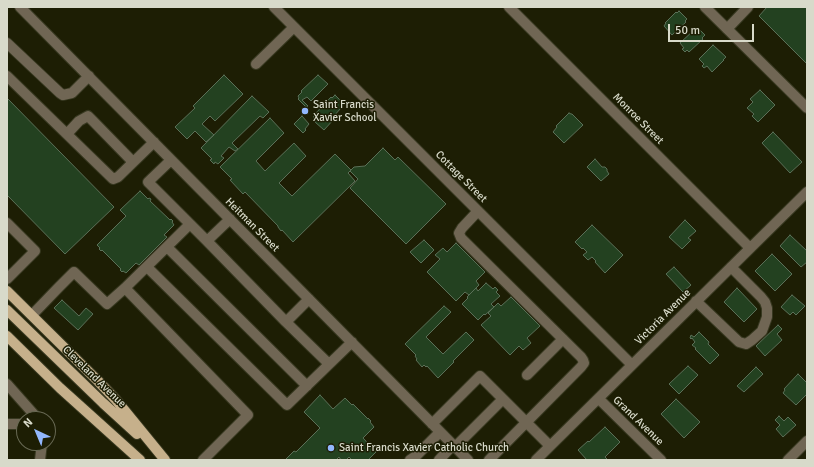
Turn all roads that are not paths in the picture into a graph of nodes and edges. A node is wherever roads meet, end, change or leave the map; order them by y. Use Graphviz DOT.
graph roads {
  1 [pos="20,7"];
  2 [pos="274,7"];
  3 [pos="509,7"];
  4 [pos="705,7"];
  5 [pos="748,7"];
  6 [pos="294,27"];
  7 [pos="727,29"];
  8 [pos="7,44"];
  9 [pos="256,64"];
  10 [pos="7,76"];
  11 [pos="88,76"];
  12 [pos="807,108"];
  13 [pos="67,134"];
  14 [pos="154,142"];
  15 [pos="171,160"];
  16 [pos="133,162"];
  17 [pos="807,192"];
  18 [pos="478,211"];
  19 [pos="230,219"];
  20 [pos="7,223"];
  21 [pos="190,224"];
  22 [pos="207,241"];
  23 [pos="167,247"];
  24 [pos="750,248"];
  25 [pos="146,267"];
  26 [pos="731,267"];
  27 [pos="7,279"];
  28 [pos="125,288"];
  29 [pos="7,291"];
  30 [pos="309,299"];
  31 [pos="696,301"];
  32 [pos="7,310"];
  33 [pos="32,315"];
  34 [pos="286,322"];
  35 [pos="7,336"];
  36 [pos="563,339"];
  37 [pos="352,342"];
  38 [pos="330,364"];
  39 [pos="632,365"];
  40 [pos="527,375"];
  41 [pos="7,384"];
  42 [pos="307,386"];
  43 [pos="503,399"];
  44 [pos="598,399"];
  45 [pos="31,411"];
  46 [pos="526,422"];
  47 [pos="432,424"];
  48 [pos="440,432"];
  49 [pos="807,441"];
  50 [pos="454,446"];
  51 [pos="550,446"];
  52 [pos="657,459"];
  53 [pos="140,460"];
  54 [pos="165,460"];
  55 [pos="203,460"];
  56 [pos="410,460"];
  57 [pos="439,460"];
  58 [pos="468,460"];
  59 [pos="489,460"];
  60 [pos="536,460"];
  61 [pos="788,460"];
  1 -- 11 [label="street, Heitman Street"];
  2 -- 6 [label="street, Cottage Street"];
  3 -- 24 [label="street, Monroe Street"];
  4 -- 7 [label="street"];
  5 -- 7 [label="street"];
  6 -- 9 [label="street"];
  6 -- 18 [label="street, Cottage Street"];
  7 -- 12 [label="street"];
  8 -- 11 [label="street"];
  10 -- 13 [label="street"];
  11 -- 14 [label="street, Heitman Street"];
  13 -- 16 [label="street"];
  13 -- 16 [label="street"];
  14 -- 15 [label="street, Heitman Street"];
  14 -- 16 [label="street"];
  15 -- 19 [label="street, Heitman Street"];
  15 -- 21 [label="street"];
  17 -- 24 [label="street, Victoria Avenue"];
  18 -- 36 [label="street"];
  18 -- 39 [label="street, Cottage Street"];
  19 -- 22 [label="street"];
  19 -- 30 [label="street, Heitman Street"];
  20 -- 27 [label="street"];
  21 -- 22 [label="street"];
  21 -- 23 [label="street"];
  22 -- 34 [label="street"];
  23 -- 25 [label="street"];
  23 -- 42 [label="street"];
  24 -- 26 [label="street, Victoria Avenue"];
  25 -- 28 [label="street"];
  25 -- 42 [label="street"];
  26 -- 31 [label="street, Victoria Avenue"];
  26 -- 31 [label="street"];
  28 -- 33 [label="street"];
  28 -- 55 [label="street"];
  29 -- 33 [label="main road"];
  30 -- 34 [label="street"];
  30 -- 37 [label="street, Heitman Street"];
  31 -- 39 [label="street, Victoria Avenue"];
  32 -- 54 [label="main road, Cleveland Avenue"];
  33 -- 54 [label="main road"];
  34 -- 38 [label="street"];
  35 -- 53 [label="main road"];
  36 -- 40 [label="street"];
  36 -- 46 [label="street"];
  37 -- 38 [label="street"];
  37 -- 47 [label="street, Heitman Street"];
  38 -- 42 [label="street"];
  39 -- 44 [label="street, Victoria Avenue"];
  41 -- 45 [label="street"];
  43 -- 46 [label="street"];
  43 -- 47 [label="street"];
  43 -- 50 [label="street"];
  44 -- 51 [label="street, Victoria Avenue"];
  44 -- 52 [label="street, Grand Avenue"];
  46 -- 51 [label="street"];
  46 -- 59 [label="street"];
  47 -- 48 [label="street, Heitman Street"];
  48 -- 50 [label="street, Heitman Street"];
  48 -- 56 [label="street"];
  49 -- 61 [label="street"];
  50 -- 57 [label="street"];
  50 -- 58 [label="street, Heitman Street"];
  51 -- 60 [label="street, Victoria Avenue"];
}
